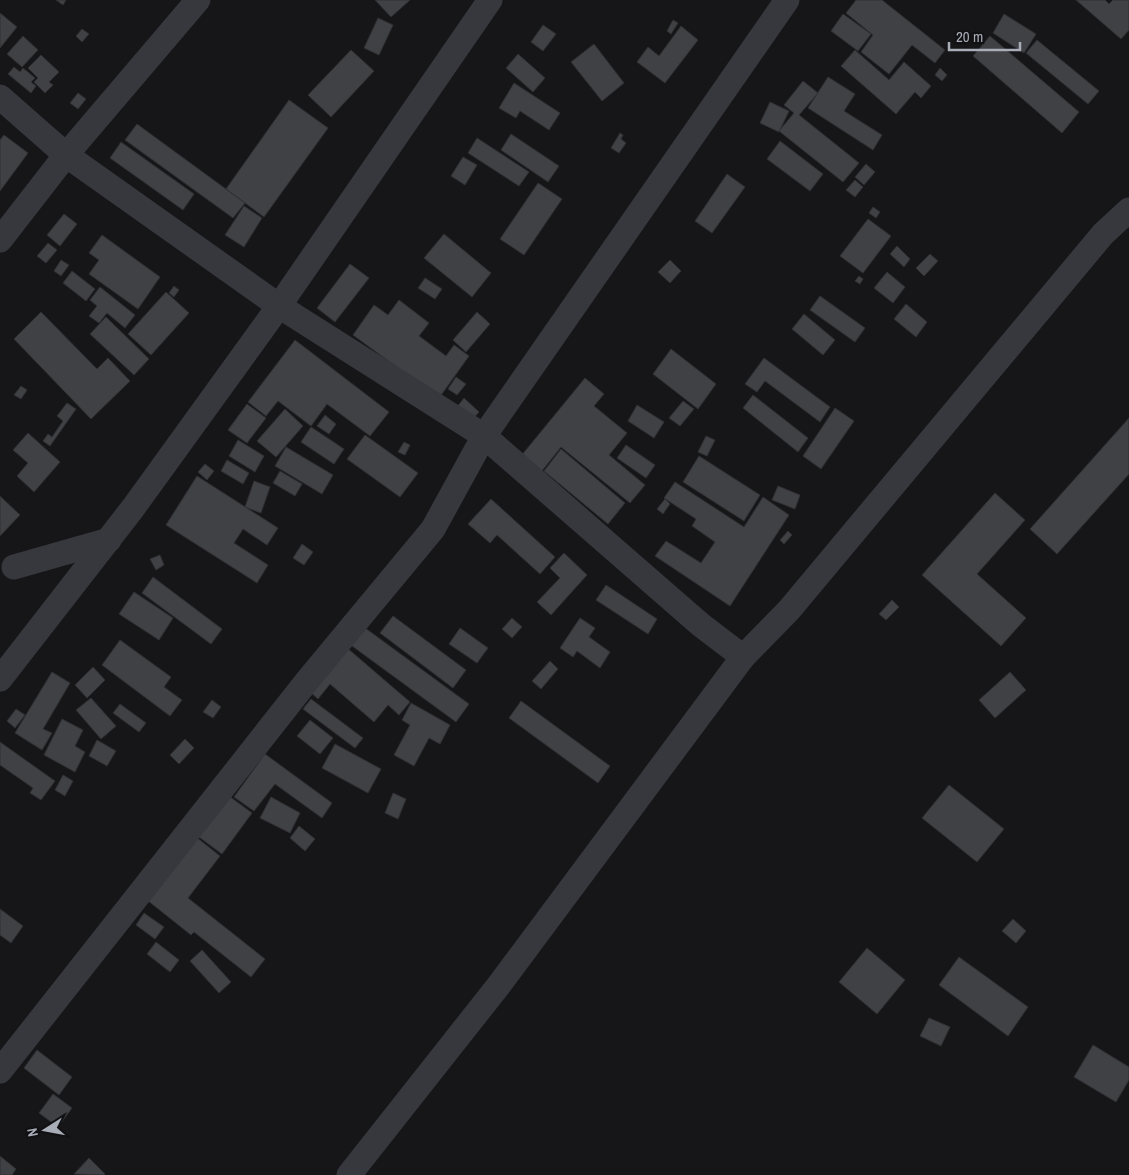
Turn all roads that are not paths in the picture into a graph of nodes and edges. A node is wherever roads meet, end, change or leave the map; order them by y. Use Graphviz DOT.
graph roads {
  1 [pos="198,0"];
  2 [pos="490,0"];
  3 [pos="787,0"];
  4 [pos="0,97"];
  5 [pos="66,155"];
  6 [pos="1129,210"];
  7 [pos="0,240"];
  8 [pos="280,306"];
  9 [pos="484,436"];
  10 [pos="109,540"];
  11 [pos="14,567"];
  12 [pos="743,657"];
  13 [pos="0,679"];
  14 [pos="0,1071"];
  15 [pos="349,1175"];
  1 -- 5 [label="street"];
  2 -- 8 [label="street"];
  3 -- 9 [label="street"];
  4 -- 5 [label="street"];
  5 -- 7 [label="street"];
  5 -- 8 [label="street"];
  6 -- 12 [label="street"];
  8 -- 9 [label="street"];
  8 -- 10 [label="street"];
  9 -- 12 [label="street"];
  9 -- 14 [label="street"];
  10 -- 11 [label="street"];
  10 -- 13 [label="street"];
  12 -- 15 [label="street"];
}
